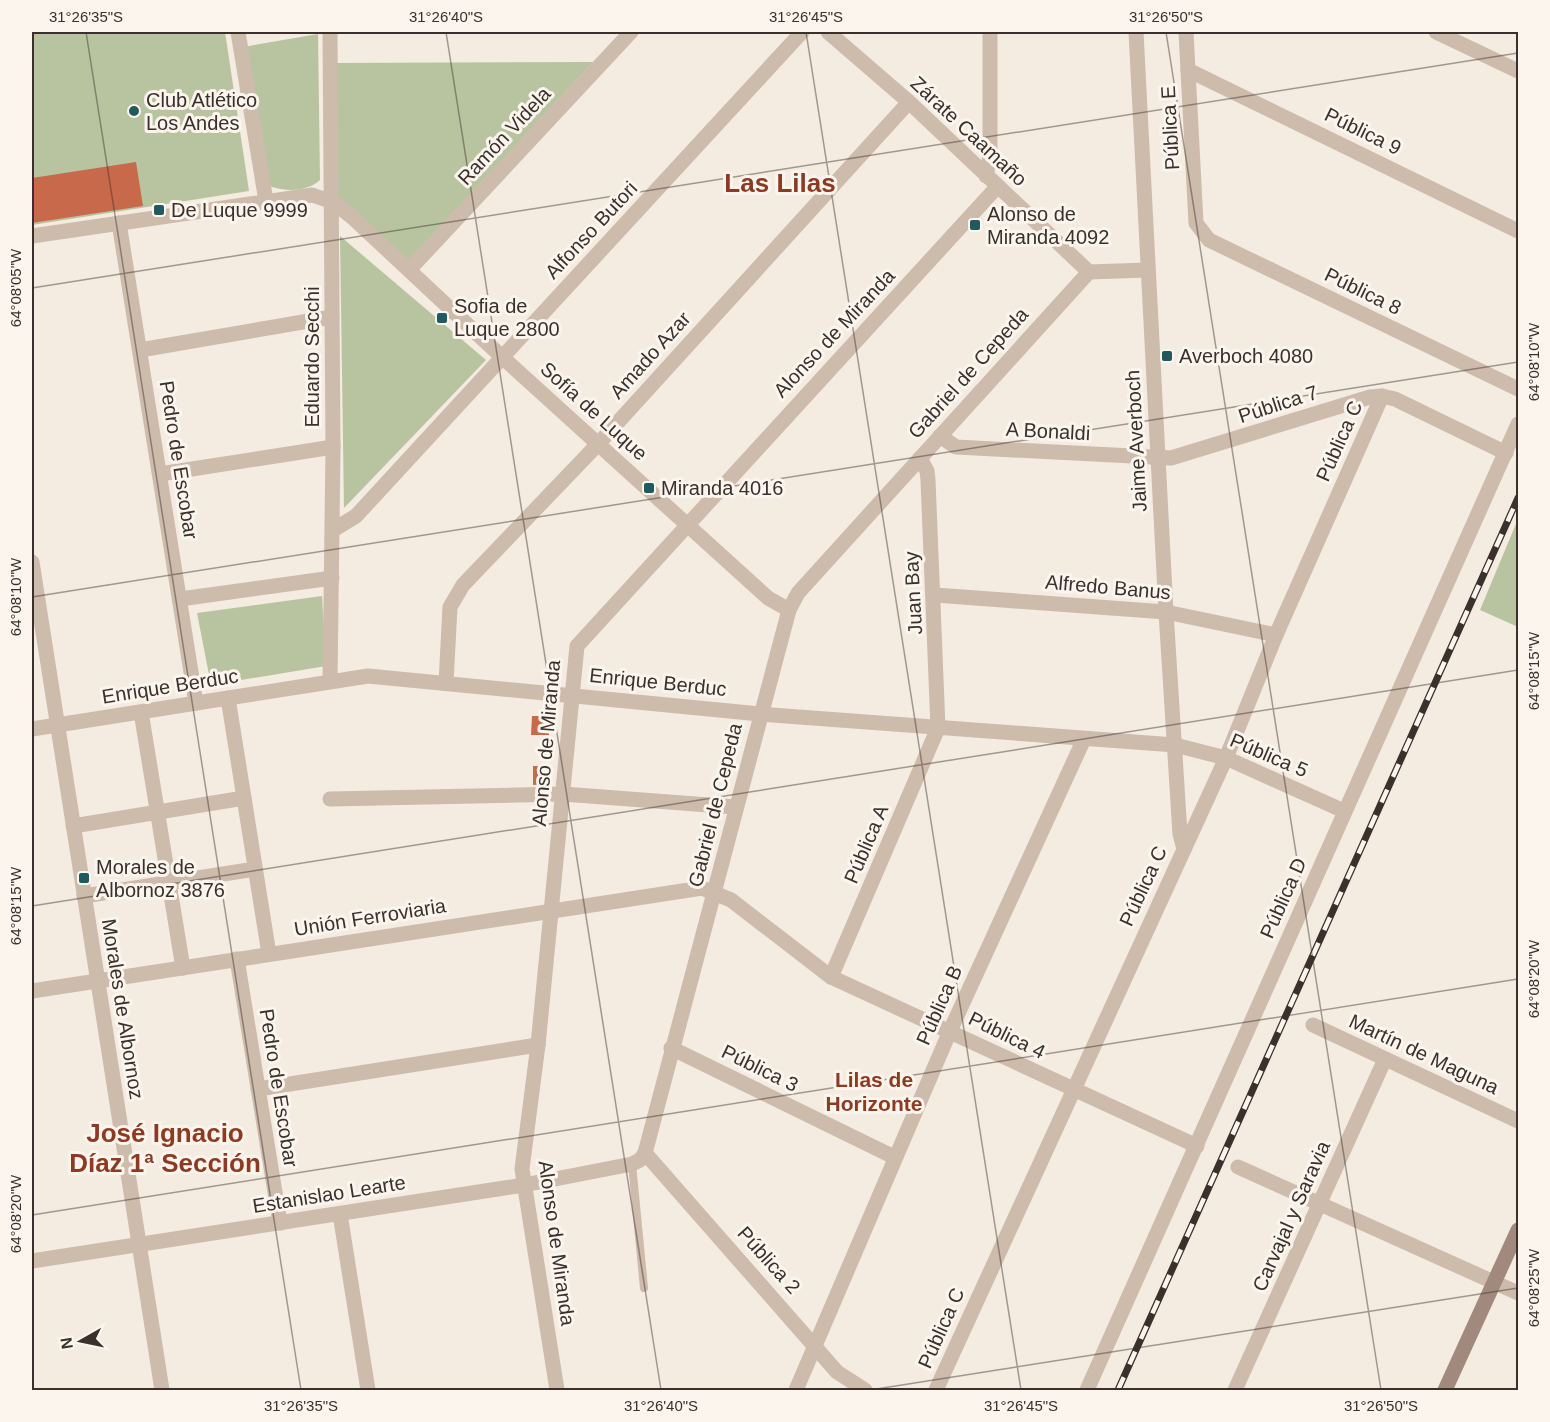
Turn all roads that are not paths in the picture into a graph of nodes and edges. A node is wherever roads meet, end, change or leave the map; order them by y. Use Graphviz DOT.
graph roads {
  1 [pos="238,32"];
  2 [pos="330,32"];
  3 [pos="631,32"];
  4 [pos="802,32"];
  5 [pos="828,32"];
  6 [pos="990,32"];
  7 [pos="1136,32"];
  8 [pos="1186,32"];
  9 [pos="1436,32"];
  10 [pos="1188,70"];
  11 [pos="1518,71"];
  12 [pos="909,102"];
  13 [pos="992,181"];
  14 [pos="266,201"];
  15 [pos="333,202"];
  16 [pos="119,223"];
  17 [pos="1196,223"];
  18 [pos="1518,231"];
  19 [pos="32,236"];
  20 [pos="409,270"];
  21 [pos="1148,270"];
  22 [pos="1089,272"];
  23 [pos="332,317"];
  24 [pos="140,350"];
  25 [pos="502,357"];
  26 [pos="1518,390"];
  27 [pos="1382,396"];
  28 [pos="1518,424"];
  29 [pos="940,436"];
  30 [pos="599,443"];
  31 [pos="333,447"];
  32 [pos="1506,453"];
  33 [pos="920,458"];
  34 [pos="1158,458"];
  35 [pos="160,474"];
  36 [pos="687,524"];
  37 [pos="333,531"];
  38 [pos="32,562"];
  39 [pos="332,578"];
  40 [pos="934,595"];
  41 [pos="180,599"];
  42 [pos="789,610"];
  43 [pos="1166,612"];
  44 [pos="1276,635"];
  45 [pos="330,681"];
  46 [pos="446,683"];
  47 [pos="571,695"];
  48 [pos="228,698"];
  49 [pos="196,703"];
  50 [pos="141,712"];
  51 [pos="760,714"];
  52 [pos="57,725"];
  53 [pos="938,728"];
  54 [pos="32,729"];
  55 [pos="1084,739"];
  56 [pos="1175,745"];
  57 [pos="1226,758"];
  58 [pos="563,794"];
  59 [pos="244,798"];
  60 [pos="330,799"];
  61 [pos="735,807"];
  62 [pos="1344,811"];
  63 [pos="157,812"];
  64 [pos="73,826"];
  65 [pos="1184,849"];
  66 [pos="255,869"];
  67 [pos="169,882"];
  68 [pos="715,892"];
  69 [pos="84,896"];
  70 [pos="552,910"];
  71 [pos="269,954"];
  72 [pos="237,959"];
  73 [pos="183,968"];
  74 [pos="831,977"];
  75 [pos="98,981"];
  76 [pos="32,991"];
  77 [pos="1313,1025"];
  78 [pos="950,1031"];
  79 [pos="538,1045"];
  80 [pos="672,1048"];
  81 [pos="1384,1059"];
  82 [pos="258,1089"];
  83 [pos="1072,1089"];
  84 [pos="1518,1121"];
  85 [pos="1197,1146"];
  86 [pos="645,1153"];
  87 [pos="894,1157"];
  88 [pos="632,1164"];
  89 [pos="1238,1167"];
  90 [pos="524,1185"];
  91 [pos="1319,1205"];
  92 [pos="339,1214"];
  93 [pos="280,1223"];
  94 [pos="1518,1230"];
  95 [pos="139,1245"];
  96 [pos="32,1262"];
  97 [pos="1495,1283"];
  98 [pos="644,1288"];
  99 [pos="1518,1293"];
  100 [pos="814,1343"];
  101 [pos="162,1390"];
  102 [pos="368,1390"];
  103 [pos="556,1390"];
  104 [pos="796,1390"];
  105 [pos="865,1390"];
  106 [pos="936,1390"];
  107 [pos="1087,1390"];
  108 [pos="1235,1390"];
  109 [pos="1445,1390"];
  1 -- 14 [label="street"];
  2 -- 15 [label="street, Eduardo Secchi"];
  3 -- 20 [label="street, Ramón Videla"];
  4 -- 25 [label="street, Alfonso Butori"];
  5 -- 12 [label="street, Zárate Caamaño"];
  6 -- 13 [label="street"];
  7 -- 21 [label="street, Jaime Averboch"];
  8 -- 10 [label="street, Pública E"];
  9 -- 11 [label="street"];
  10 -- 17 [label="street, Pública E"];
  10 -- 18 [label="street, Pública 9"];
  12 -- 13 [label="street, Zárate Caamaño"];
  12 -- 30 [label="street, Amado Azar"];
  13 -- 22 [label="street, Zárate Caamaño"];
  13 -- 36 [label="street, Alonso de Miranda"];
  14 -- 15 [label="street"];
  14 -- 16 [label="street"];
  15 -- 20 [label="street, Sofía de Luque"];
  15 -- 23 [label="street, Eduardo Secchi"];
  16 -- 19 [label="street"];
  16 -- 24 [label="street, Pedro de Escobar"];
  17 -- 26 [label="street, Pública 8"];
  20 -- 25 [label="street, Sofía de Luque"];
  21 -- 22 [label="street"];
  21 -- 34 [label="street, Jaime Averboch"];
  22 -- 29 [label="street, Gabriel de Cepeda"];
  23 -- 24 [label="street"];
  23 -- 31 [label="street, Eduardo Secchi"];
  24 -- 35 [label="street, Pedro de Escobar"];
  25 -- 30 [label="street, Sofía de Luque"];
  25 -- 37 [label="street, Alfonso Butori"];
  27 -- 32 [label="street"];
  27 -- 34 [label="street, Pública 7"];
  27 -- 44 [label="street, Pública C"];
  28 -- 32 [label="street, Pública D"];
  29 -- 33 [label="street, Gabriel de Cepeda"];
  29 -- 34 [label="street, A Bonaldi"];
  30 -- 36 [label="street, Sofía de Luque"];
  30 -- 46 [label="street, Amado Azar"];
  31 -- 35 [label="street"];
  31 -- 37 [label="street, Eduardo Secchi"];
  32 -- 62 [label="street, Pública D"];
  33 -- 40 [label="street, Juan Bay"];
  33 -- 42 [label="street, Gabriel de Cepeda"];
  34 -- 43 [label="street, Jaime Averboch"];
  35 -- 41 [label="street, Pedro de Escobar"];
  36 -- 42 [label="street, Sofía de Luque"];
  36 -- 47 [label="street, Alonso de Miranda"];
  37 -- 39 [label="street, Eduardo Secchi"];
  38 -- 52 [label="street, Morales de Albornoz"];
  39 -- 41 [label="street"];
  39 -- 45 [label="street, Eduardo Secchi"];
  40 -- 43 [label="street, Alfredo Banus"];
  40 -- 53 [label="street, Juan Bay"];
  41 -- 49 [label="street, Pedro de Escobar"];
  42 -- 51 [label="street, Gabriel de Cepeda"];
  43 -- 44 [label="street, Alfredo Banus"];
  43 -- 56 [label="street, Jaime Averboch"];
  44 -- 57 [label="street, Pública C"];
  45 -- 46 [label="street, Enrique Berduc"];
  45 -- 48 [label="street, Enrique Berduc"];
  46 -- 47 [label="street, Enrique Berduc"];
  47 -- 51 [label="street, Enrique Berduc"];
  47 -- 58 [label="street, Alonso de Miranda"];
  48 -- 49 [label="street, Enrique Berduc"];
  48 -- 59 [label="street"];
  49 -- 50 [label="street, Enrique Berduc"];
  50 -- 52 [label="street, Enrique Berduc"];
  50 -- 63 [label="street"];
  51 -- 53 [label="street, Enrique Berduc"];
  51 -- 61 [label="street, Gabriel de Cepeda"];
  52 -- 54 [label="street, Enrique Berduc"];
  52 -- 64 [label="street, Morales de Albornoz"];
  53 -- 55 [label="street, Enrique Berduc"];
  53 -- 74 [label="street, Pública A"];
  55 -- 56 [label="street, Enrique Berduc"];
  55 -- 78 [label="street, Pública B"];
  56 -- 57 [label="street, Pública 5"];
  56 -- 65 [label="street, Jaime Averboch"];
  57 -- 62 [label="street, Pública 5"];
  57 -- 65 [label="street, Pública C"];
  58 -- 60 [label="street"];
  58 -- 61 [label="street"];
  58 -- 70 [label="street, Alonso de Miranda"];
  59 -- 63 [label="street"];
  59 -- 66 [label="street"];
  61 -- 68 [label="street, Gabriel de Cepeda"];
  62 -- 85 [label="street, Pública D"];
  63 -- 64 [label="street"];
  63 -- 67 [label="street"];
  64 -- 69 [label="street, Morales de Albornoz"];
  65 -- 83 [label="street, Pública C"];
  66 -- 67 [label="street"];
  66 -- 71 [label="street"];
  67 -- 69 [label="street"];
  67 -- 73 [label="street"];
  68 -- 70 [label="street, Unión Ferroviaria"];
  68 -- 74 [label="street, Pública 4"];
  68 -- 80 [label="street, Gabriel de Cepeda"];
  69 -- 75 [label="street, Morales de Albornoz"];
  70 -- 71 [label="street, Unión Ferroviaria"];
  70 -- 79 [label="street, Alonso de Miranda"];
  71 -- 72 [label="street, Unión Ferroviaria"];
  72 -- 73 [label="street, Unión Ferroviaria"];
  72 -- 82 [label="street, Pedro de Escobar"];
  73 -- 75 [label="street, Unión Ferroviaria"];
  74 -- 78 [label="street, Pública 4"];
  75 -- 76 [label="street, Unión Ferroviaria"];
  75 -- 95 [label="street, Morales de Albornoz"];
  77 -- 81 [label="street, Martín de Maguna"];
  78 -- 83 [label="street, Pública 4"];
  78 -- 87 [label="street, Pública B"];
  79 -- 82 [label="street"];
  79 -- 90 [label="street, Alonso de Miranda"];
  80 -- 86 [label="street, Gabriel de Cepeda"];
  80 -- 87 [label="street, Pública 3"];
  81 -- 84 [label="street, Martín de Maguna"];
  81 -- 91 [label="street, Carvajal y Saravia"];
  82 -- 93 [label="street, Pedro de Escobar"];
  83 -- 85 [label="street, Pública 4"];
  83 -- 106 [label="street, Pública C"];
  85 -- 107 [label="street, Pública D"];
  86 -- 88 [label="street"];
  86 -- 100 [label="street, Pública 2"];
  87 -- 100 [label="street, Pública B"];
  88 -- 90 [label="street, Estanislao Learte"];
  88 -- 98 [label="lane"];
  89 -- 91 [label="street"];
  90 -- 92 [label="street, Estanislao Learte"];
  90 -- 103 [label="street, Alonso de Miranda"];
  91 -- 97 [label="street"];
  91 -- 108 [label="street, Carvajal y Saravia"];
  92 -- 93 [label="street, Estanislao Learte"];
  92 -- 102 [label="street"];
  93 -- 95 [label="street, Estanislao Learte"];
  94 -- 97 [label="main road"];
  95 -- 96 [label="street, Estanislao Learte"];
  95 -- 101 [label="street, Morales de Albornoz"];
  97 -- 99 [label="street"];
  97 -- 109 [label="main road"];
  100 -- 104 [label="street, Pública B"];
  100 -- 105 [label="street, Pública 2"];
}
